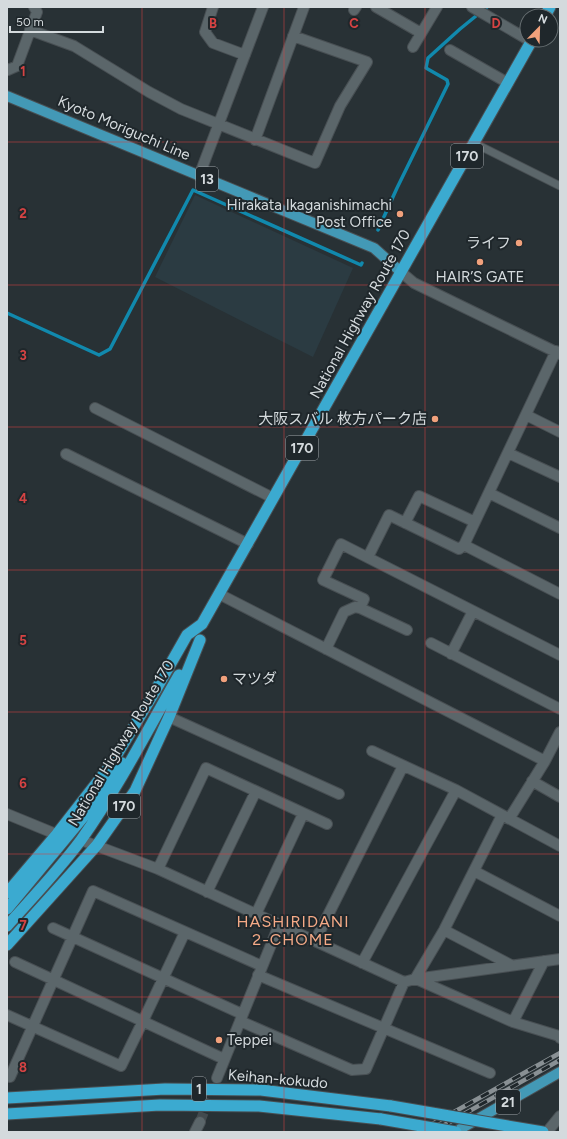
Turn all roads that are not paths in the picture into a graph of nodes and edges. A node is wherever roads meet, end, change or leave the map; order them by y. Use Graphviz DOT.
graph roads {
  1 [pos="34,7"];
  2 [pos="213,7"];
  3 [pos="263,7"];
  4 [pos="304,7"];
  5 [pos="376,7"];
  6 [pos="437,7"];
  7 [pos="472,7"];
  8 [pos="30,30"];
  9 [pos="421,32"];
  10 [pos="519,34"];
  11 [pos="293,36"];
  12 [pos="413,47"];
  13 [pos="526,48"];
  14 [pos="450,50"];
  15 [pos="245,56"];
  16 [pos="7,70"];
  17 [pos="508,83"];
  18 [pos="7,96"];
  19 [pos="218,124"];
  20 [pos="255,140"];
  21 [pos="474,143"];
  22 [pos="199,176"];
  23 [pos="560,186"];
  24 [pos="401,272"];
  25 [pos="558,352"];
  26 [pos="95,408"];
  27 [pos="526,415"];
  28 [pos="560,432"];
  29 [pos="66,454"];
  30 [pos="508,454"];
  31 [pos="560,477"];
  32 [pos="489,493"];
  33 [pos="274,498"];
  34 [pos="475,522"];
  35 [pos="405,523"];
  36 [pos="560,528"];
  37 [pos="248,544"];
  38 [pos="464,545"];
  39 [pos="368,558"];
  40 [pos="219,594"];
  41 [pos="560,594"];
  42 [pos="360,608"];
  43 [pos="473,611"];
  44 [pos="202,624"];
  45 [pos="407,630"];
  46 [pos="200,640"];
  47 [pos="431,643"];
  48 [pos="326,649"];
  49 [pos="451,654"];
  50 [pos="560,655"];
  51 [pos="560,709"];
  52 [pos="169,717"];
  53 [pos="154,721"];
  54 [pos="560,732"];
  55 [pos="372,751"];
  56 [pos="545,761"];
  57 [pos="403,766"];
  58 [pos="532,781"];
  59 [pos="456,790"];
  60 [pos="256,791"];
  61 [pos="339,794"];
  62 [pos="560,797"];
  63 [pos="7,814"];
  64 [pos="303,814"];
  65 [pos="506,817"];
  66 [pos="327,824"];
  67 [pos="62,836"];
  68 [pos="81,840"];
  69 [pos="97,845"];
  70 [pos="560,846"];
  71 [pos="158,869"];
  72 [pos="474,871"];
  73 [pos="207,892"];
  74 [pos="7,893"];
  75 [pos="7,909"];
  76 [pos="256,914"];
  77 [pos="560,916"];
  78 [pos="279,925"];
  79 [pos="7,926"];
  80 [pos="53,928"];
  81 [pos="444,930"];
  82 [pos="185,932"];
  83 [pos="73,937"];
  84 [pos="315,941"];
  85 [pos="7,945"];
  86 [pos="560,959"];
  87 [pos="544,961"];
  88 [pos="15,962"];
  89 [pos="362,963"];
  90 [pos="511,965"];
  91 [pos="260,970"];
  92 [pos="163,978"];
  93 [pos="415,979"];
  94 [pos="53,980"];
  95 [pos="404,982"];
  96 [pos="7,1016"];
  97 [pos="241,1018"];
  98 [pos="143,1021"];
  99 [pos="513,1022"];
  100 [pos="32,1027"];
  101 [pos="384,1028"];
  102 [pos="560,1036"];
  103 [pos="224,1059"];
  104 [pos="560,1072"];
  105 [pos="490,1073"];
  106 [pos="10,1078"];
  107 [pos="216,1078"];
  108 [pos="7,1098"];
  109 [pos="7,1114"];
  110 [pos="560,1116"];
  111 [pos="200,1122"];
  112 [pos="195,1132"];
  113 [pos="456,1132"];
  114 [pos="543,1132"];
  115 [pos="547,1132"];
  1 -- 8 [label="street"];
  2 -- 15 [label="street"];
  3 -- 15 [label="street"];
  4 -- 11 [label="street"];
  5 -- 9 [label="street"];
  6 -- 9 [label="street"];
  7 -- 10 [label="street"];
  8 -- 16 [label="street"];
  8 -- 19 [label="street"];
  9 -- 12 [label="street"];
  11 -- 20 [label="street"];
  11 -- 20 [label="street"];
  13 -- 17 [label="highway, National Highway Route 170 / 170"];
  14 -- 17 [label="street"];
  15 -- 19 [label="street"];
  17 -- 21 [label="highway, National Highway Route 170 / 170"];
  18 -- 22 [label="main road, Kyoto Moriguchi Line / 13"];
  19 -- 20 [label="street"];
  19 -- 22 [label="street"];
  21 -- 23 [label="lane"];
  21 -- 24 [label="highway, National Highway Route 170 / 170"];
  22 -- 24 [label="main road, Kyoto Moriguchi Line / 13"];
  24 -- 25 [label="street"];
  24 -- 33 [label="highway, National Highway Route 170 / 170"];
  25 -- 27 [label="street"];
  26 -- 33 [label="street"];
  27 -- 28 [label="street"];
  27 -- 30 [label="street"];
  29 -- 37 [label="street"];
  30 -- 31 [label="street"];
  30 -- 32 [label="street"];
  32 -- 34 [label="street"];
  32 -- 36 [label="street"];
  33 -- 37 [label="highway, National Highway Route 170 / 170"];
  34 -- 35 [label="street"];
  34 -- 38 [label="street"];
  35 -- 38 [label="street"];
  35 -- 39 [label="street"];
  37 -- 40 [label="highway, National Highway Route 170 / 170"];
  38 -- 41 [label="street"];
  39 -- 42 [label="street"];
  39 -- 43 [label="street"];
  40 -- 44 [label="highway, National Highway Route 170 / 170"];
  40 -- 48 [label="street"];
  42 -- 45 [label="street"];
  42 -- 48 [label="street"];
  43 -- 49 [label="street"];
  43 -- 50 [label="street"];
  44 -- 46 [label="highway, National Highway Route 170 / 170"];
  44 -- 67 [label="highway, National Highway Route 170"];
  46 -- 52 [label="highway, 170"];
  46 -- 53 [label="highway, National Highway Route 170 / 170"];
  47 -- 49 [label="street"];
  48 -- 56 [label="street"];
  49 -- 51 [label="street"];
  52 -- 61 [label="street"];
  52 -- 69 [label="highway, 170"];
  53 -- 67 [label="highway, 170"];
  53 -- 68 [label="highway, National Highway Route 170 / 170"];
  54 -- 56 [label="street"];
  55 -- 57 [label="street"];
  56 -- 58 [label="street"];
  57 -- 59 [label="street"];
  57 -- 84 [label="street"];
  58 -- 62 [label="street"];
  58 -- 65 [label="street"];
  59 -- 65 [label="street"];
  59 -- 89 [label="street"];
  60 -- 64 [label="street"];
  60 -- 71 [label="street"];
  60 -- 73 [label="street"];
  63 -- 67 [label="street"];
  64 -- 66 [label="street"];
  64 -- 76 [label="street"];
  65 -- 70 [label="street"];
  65 -- 72 [label="street"];
  67 -- 74 [label="highway, National Highway Route 170 / 170"];
  67 -- 75 [label="highway, 170"];
  68 -- 69 [label="street"];
  68 -- 79 [label="highway, National Highway Route 170 / 170"];
  69 -- 71 [label="street"];
  69 -- 85 [label="highway, 170"];
  71 -- 73 [label="street"];
  72 -- 77 [label="street"];
  72 -- 81 [label="street"];
  73 -- 76 [label="street"];
  76 -- 78 [label="street"];
  78 -- 84 [label="street"];
  78 -- 91 [label="street"];
  80 -- 83 [label="street"];
  81 -- 90 [label="street"];
  81 -- 93 [label="street"];
  82 -- 83 [label="street"];
  82 -- 91 [label="street"];
  82 -- 92 [label="street"];
  83 -- 92 [label="street"];
  83 -- 94 [label="street"];
  84 -- 89 [label="street"];
  86 -- 87 [label="street"];
  87 -- 90 [label="street"];
  87 -- 99 [label="street"];
  88 -- 94 [label="street"];
  89 -- 95 [label="street"];
  90 -- 93 [label="street"];
  91 -- 97 [label="street"];
  91 -- 101 [label="street"];
  92 -- 97 [label="street"];
  92 -- 98 [label="street"];
  93 -- 95 [label="street"];
  93 -- 99 [label="street"];
  94 -- 98 [label="street"];
  94 -- 100 [label="street"];
  95 -- 101 [label="street"];
  96 -- 100 [label="street"];
  97 -- 101 [label="street"];
  97 -- 103 [label="street"];
  98 -- 100 [label="street"];
  98 -- 103 [label="street"];
  99 -- 102 [label="street"];
  100 -- 106 [label="street"];
  101 -- 105 [label="street"];
  103 -- 107 [label="street"];
  104 -- 113 [label="main road, 21"];
  108 -- 114 [label="highway, Keihan-kokudo / 1, bridge"];
  109 -- 113 [label="highway, Keihan-kokudo / 1, bridge"];
  110 -- 115 [label="street"];
  111 -- 112 [label="street"];
}
